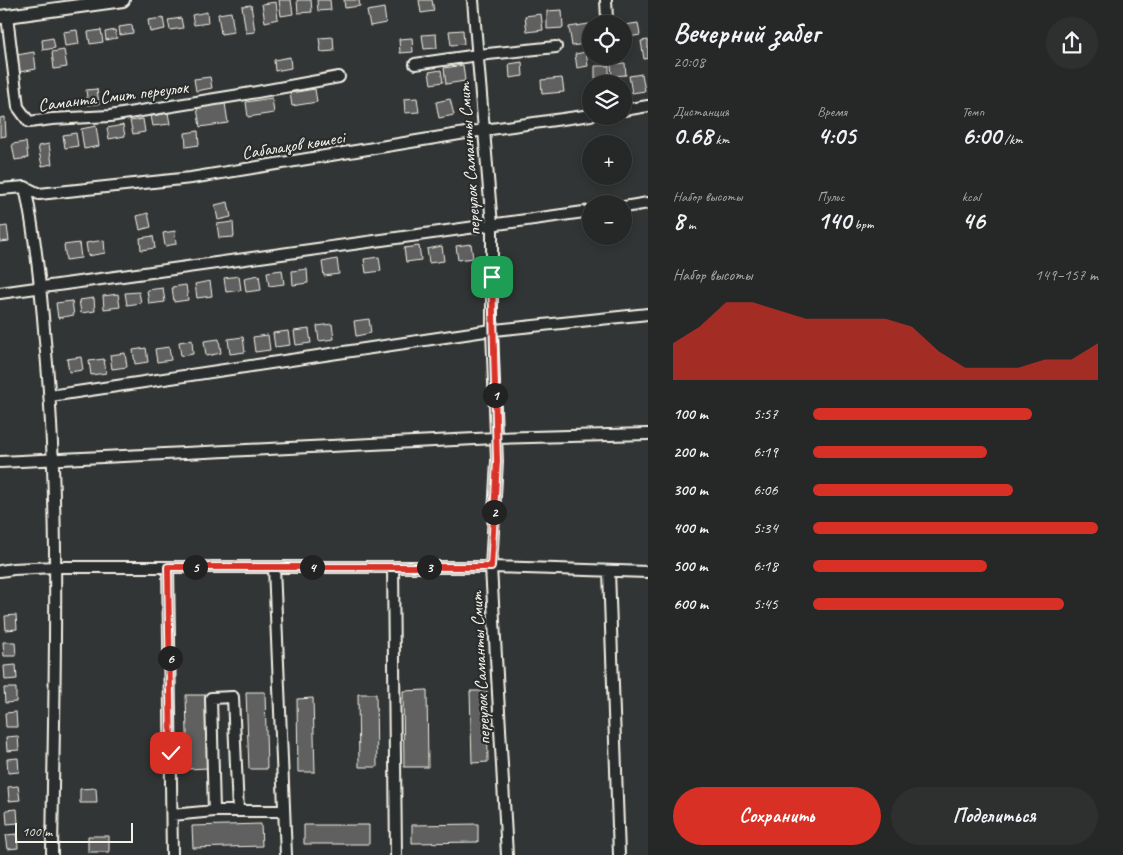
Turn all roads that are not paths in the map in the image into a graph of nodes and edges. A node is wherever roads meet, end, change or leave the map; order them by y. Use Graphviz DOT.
graph roads {
  1 [pos="123,0"];
  2 [pos="473,0"];
  3 [pos="606,0"];
  4 [pos="608,15"];
  5 [pos="3,17"];
  6 [pos="556,47"];
  7 [pos="478,55"];
  8 [pos="414,64"];
  9 [pos="339,77"];
  10 [pos="648,106"];
  11 [pos="632,109"];
  12 [pos="582,116"];
  13 [pos="484,130"];
  14 [pos="25,187"];
  15 [pos="0,189"];
  16 [pos="648,204"];
  17 [pos="632,206"];
  18 [pos="582,212"];
  19 [pos="492,224"];
  20 [pos="40,289"];
  21 [pos="0,293"];
  22 [pos="648,314"];
  23 [pos="492,330"];
  24 [pos="50,396"];
  25 [pos="648,434"];
  26 [pos="496,438"];
  27 [pos="54,459"];
  28 [pos="0,462"];
  29 [pos="55,567"];
  30 [pos="168,567"];
  31 [pos="274,567"];
  32 [pos="393,567"];
  33 [pos="491,567"];
  34 [pos="0,571"];
  35 [pos="609,571"];
  36 [pos="648,572"];
  37 [pos="214,811"];
  38 [pos="238,811"];
  39 [pos="284,811"];
  40 [pos="172,815"];
  41 [pos="52,855"];
  42 [pos="172,855"];
  43 [pos="286,855"];
  44 [pos="396,855"];
  45 [pos="507,855"];
  46 [pos="620,855"];
  1 -- 5 [label="main road"];
  2 -- 7 [label="street, переулок Саманты Смит"];
  3 -- 4 [label="street"];
  5 -- 9 [label="street, Саманта Смит переулок"];
  6 -- 7 [label="street"];
  7 -- 8 [label="street"];
  7 -- 13 [label="street, переулок Саманты Смит"];
  10 -- 11 [label="street"];
  12 -- 13 [label="street, Сабалақов көшесі"];
  13 -- 14 [label="street, Сабалақов көшесі"];
  13 -- 19 [label="street, переулок Саманты Смит"];
  14 -- 15 [label="street, Сабалақов көшесі"];
  14 -- 20 [label="street"];
  16 -- 17 [label="street"];
  18 -- 19 [label="street"];
  19 -- 20 [label="street"];
  19 -- 23 [label="street, переулок Саманты Смит"];
  20 -- 21 [label="street"];
  20 -- 24 [label="street"];
  22 -- 23 [label="street"];
  23 -- 24 [label="street"];
  23 -- 26 [label="street, переулок Саманты Смит"];
  24 -- 27 [label="street"];
  25 -- 26 [label="street"];
  26 -- 27 [label="street"];
  26 -- 33 [label="street, переулок Саманты Смит"];
  27 -- 28 [label="street"];
  27 -- 29 [label="street"];
  29 -- 30 [label="street"];
  29 -- 34 [label="street"];
  29 -- 41 [label="street"];
  30 -- 31 [label="street"];
  30 -- 40 [label="street"];
  31 -- 32 [label="street"];
  31 -- 39 [label="street"];
  32 -- 33 [label="street"];
  32 -- 44 [label="street"];
  33 -- 35 [label="street"];
  33 -- 45 [label="street, переулок Саманты Смит"];
  35 -- 36 [label="street"];
  35 -- 46 [label="street"];
  37 -- 38 [label="street"];
  37 -- 38 [label="street"];
  37 -- 40 [label="street"];
  38 -- 39 [label="street"];
  39 -- 43 [label="street"];
  40 -- 42 [label="street"];
}
